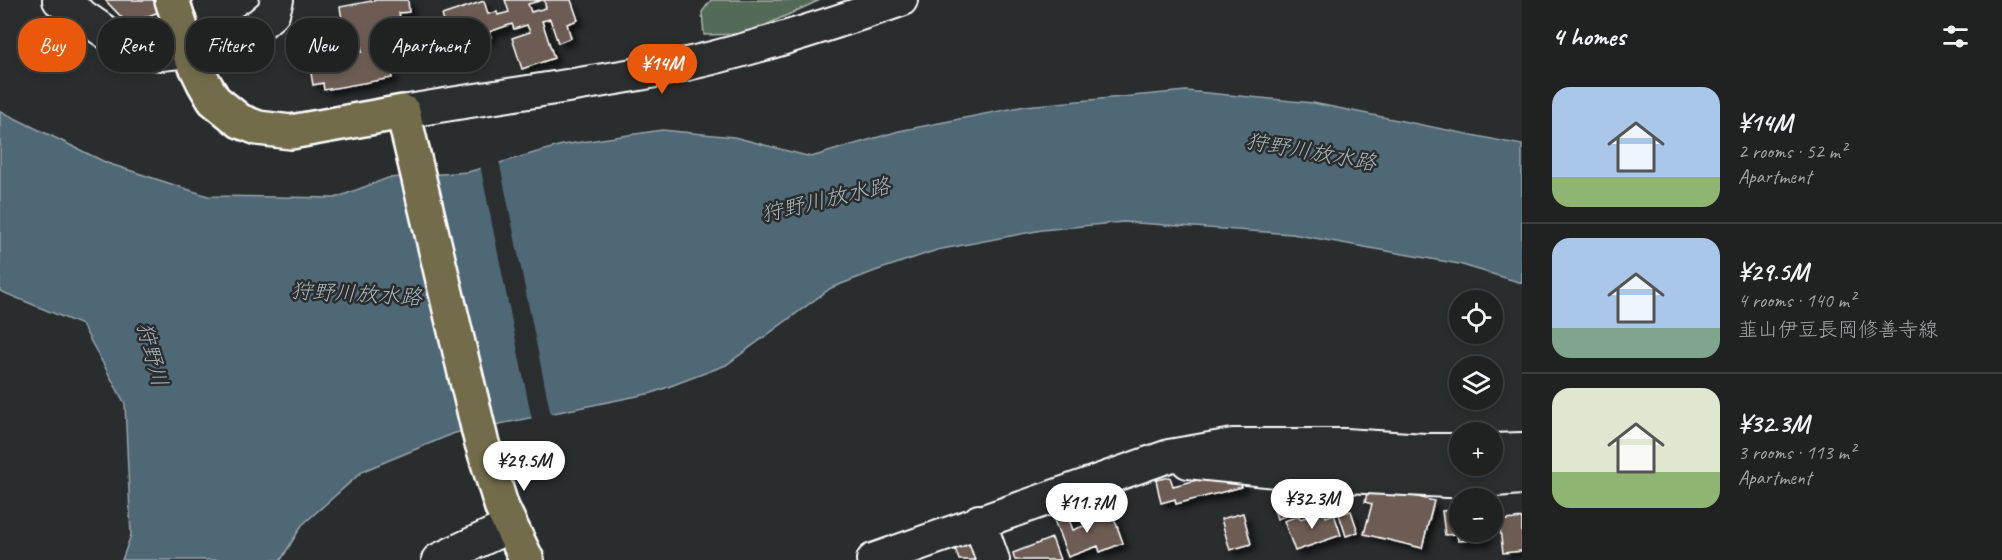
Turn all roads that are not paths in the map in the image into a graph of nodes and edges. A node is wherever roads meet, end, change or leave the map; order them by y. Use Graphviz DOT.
graph roads {
  1 [pos="59,0"];
  2 [pos="172,0"];
  3 [pos="277,0"];
  4 [pos="901,0"];
  5 [pos="268,18"];
  6 [pos="186,43"];
  7 [pos="186,52"];
  8 [pos="199,72"];
  9 [pos="403,112"];
  10 [pos="1522,449"];
  11 [pos="1449,450"];
  12 [pos="1503,450"];
  13 [pos="1166,457"];
  14 [pos="1522,478"];
  15 [pos="979,521"];
  16 [pos="510,526"];
  17 [pos="438,560"];
  18 [pos="527,560"];
  19 [pos="873,560"];
  20 [pos="993,560"];
  1 -- 7 [label="street"];
  2 -- 6 [label="main road"];
  3 -- 5 [label="street"];
  4 -- 9 [label="street"];
  8 -- 9 [label="main road"];
  9 -- 16 [label="main road"];
  10 -- 12 [label="street"];
  11 -- 13 [label="street"];
  13 -- 14 [label="street"];
  13 -- 15 [label="street"];
  15 -- 19 [label="street"];
  15 -- 20 [label="street"];
  16 -- 17 [label="street"];
  16 -- 18 [label="main road"];
}
